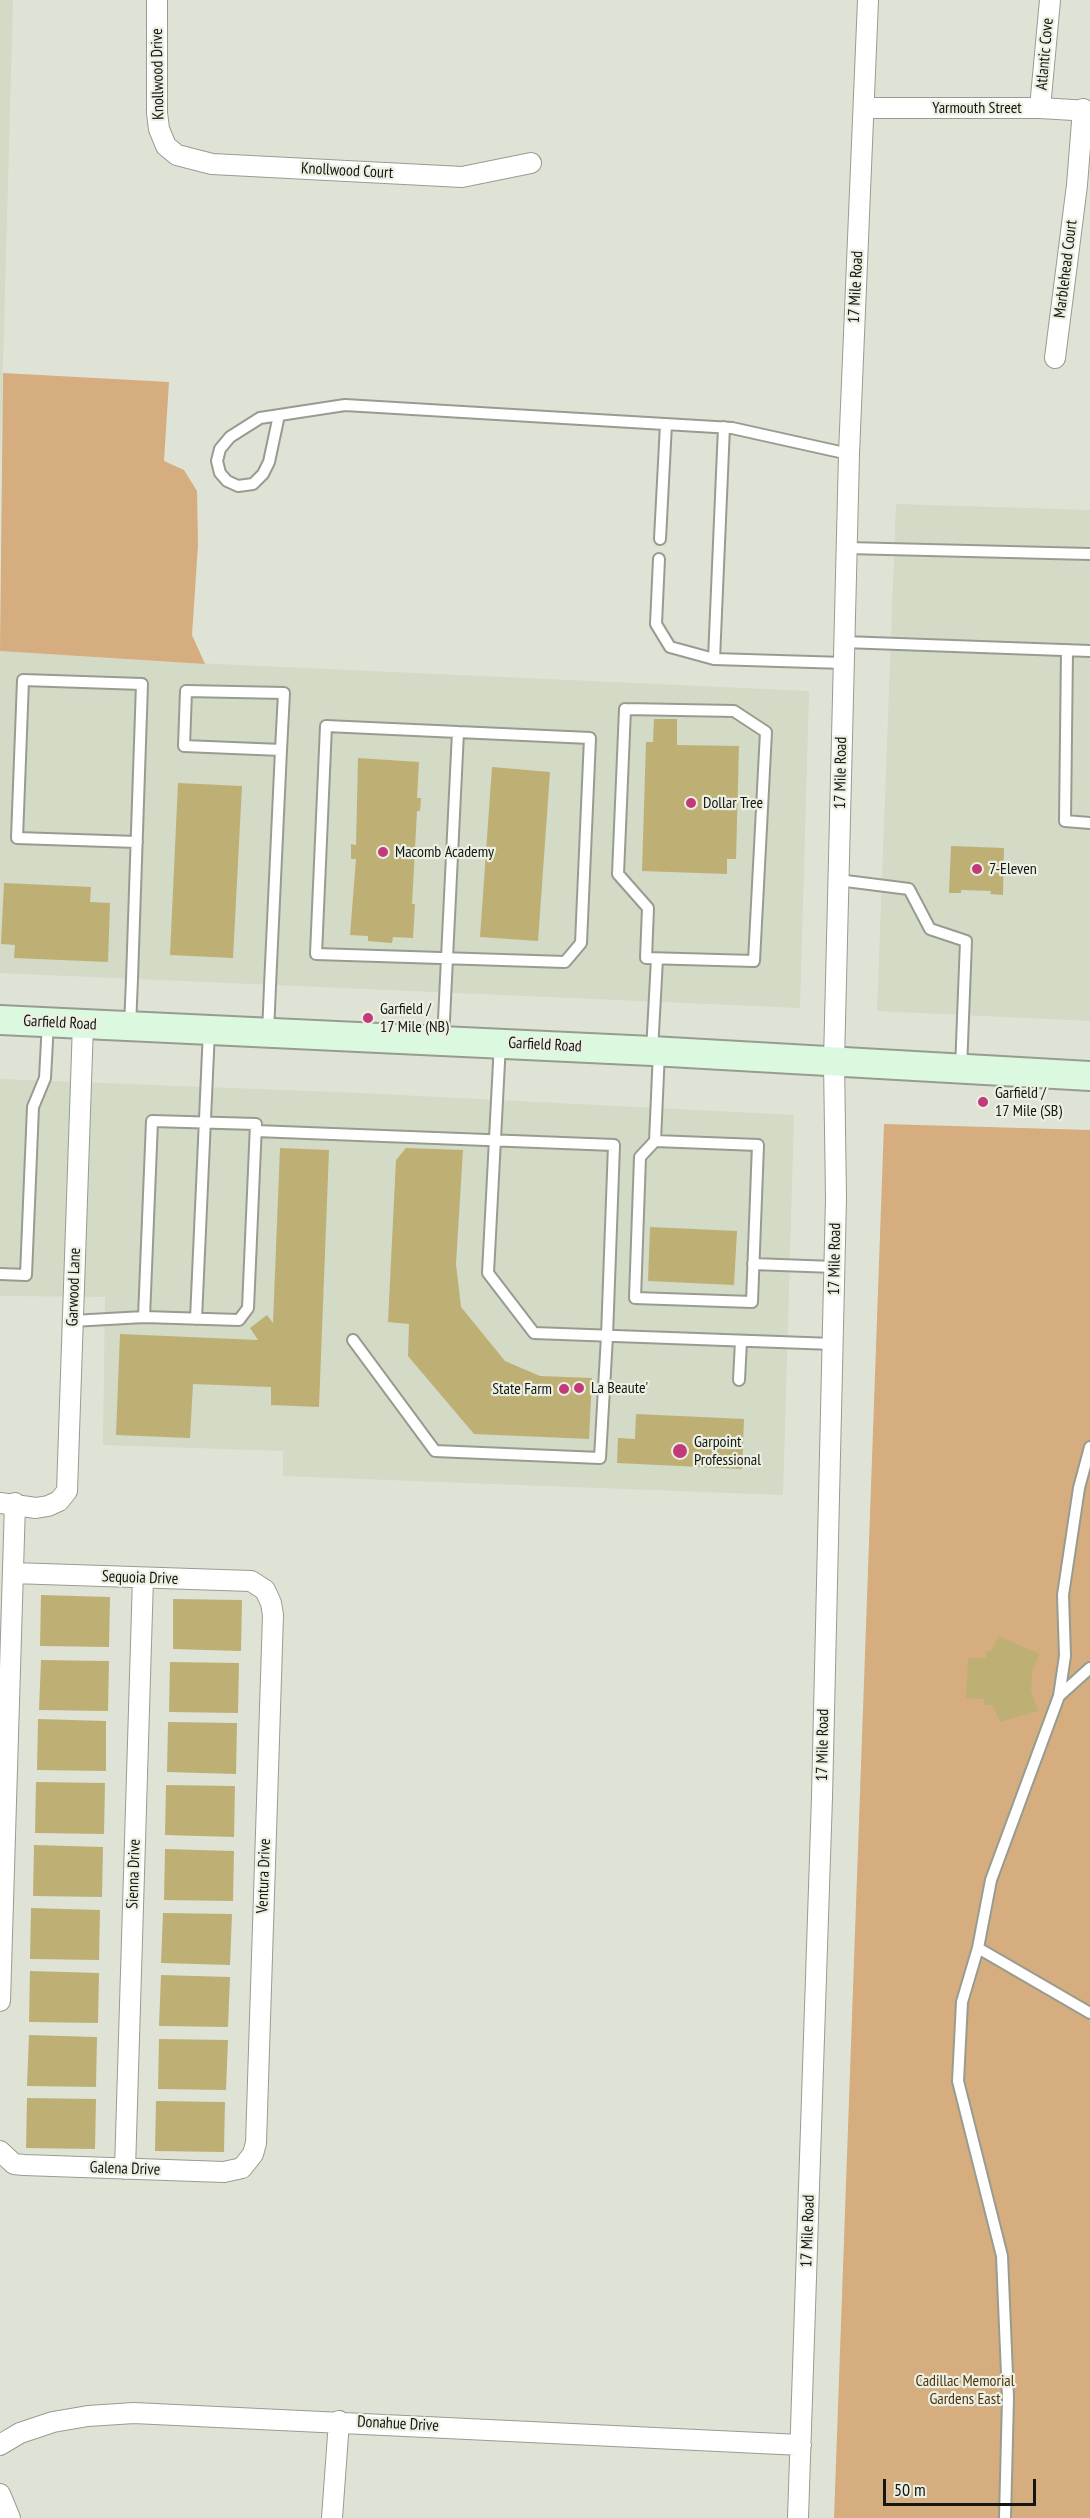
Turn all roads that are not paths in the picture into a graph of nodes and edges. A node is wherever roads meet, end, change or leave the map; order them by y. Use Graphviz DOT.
graph roads {
  1 [pos="157,0"];
  2 [pos="868,0"];
  3 [pos="1050,0"];
  4 [pos="865,108"];
  5 [pos="1040,108"];
  6 [pos="1086,110"];
  7 [pos="166,146"];
  8 [pos="531,164"];
  9 [pos="1055,357"];
  10 [pos="279,415"];
  11 [pos="666,424"];
  12 [pos="724,427"];
  13 [pos="849,454"];
  14 [pos="660,538"];
  15 [pos="847,548"];
  16 [pos="1090,554"];
  17 [pos="659,559"];
  18 [pos="844,642"];
  19 [pos="1067,650"];
  20 [pos="1090,651"];
  21 [pos="714,659"];
  22 [pos="844,663"];
  23 [pos="458,732"];
  24 [pos="281,750"];
  25 [pos="1090,823"];
  26 [pos="137,842"];
  27 [pos="838,880"];
  28 [pos="447,959"];
  29 [pos="657,959"];
  30 [pos="0,1020"];
  31 [pos="48,1022"];
  32 [pos="82,1024"];
  33 [pos="130,1026"];
  34 [pos="209,1030"];
  35 [pos="268,1033"];
  36 [pos="443,1040"];
  37 [pos="500,1043"];
  38 [pos="656,1051"];
  39 [pos="834,1061"];
  40 [pos="961,1069"];
  41 [pos="1090,1076"];
  42 [pos="204,1122"];
  43 [pos="256,1131"];
  44 [pos="494,1140"];
  45 [pos="655,1142"];
  46 [pos="753,1264"];
  47 [pos="834,1267"];
  48 [pos="0,1274"];
  49 [pos="144,1317"];
  50 [pos="196,1319"];
  51 [pos="72,1321"];
  52 [pos="607,1336"];
  53 [pos="353,1340"];
  54 [pos="741,1341"];
  55 [pos="833,1344"];
  56 [pos="739,1380"];
  57 [pos="1090,1447"];
  58 [pos="8,1503"];
  59 [pos="13,1573"];
  60 [pos="143,1578"];
  61 [pos="265,1590"];
  62 [pos="1090,1668"];
  63 [pos="1059,1696"];
  64 [pos="978,1948"];
  65 [pos="0,2001"];
  66 [pos="1090,2013"];
  67 [pos="1,2153"];
  68 [pos="248,2162"];
  69 [pos="125,2169"];
  70 [pos="339,2421"];
  71 [pos="0,2445"];
  72 [pos="801,2445"];
  73 [pos="0,2494"];
  74 [pos="10,2518"];
  75 [pos="332,2518"];
  76 [pos="798,2518"];
  77 [pos="1005,2518"];
  1 -- 7 [label="street, Knollwood Drive"];
  2 -- 4 [label="street, 17 Mile Road"];
  3 -- 5 [label="street, Atlantic Cove"];
  4 -- 5 [label="street, Yarmouth Street"];
  4 -- 13 [label="street, 17 Mile Road"];
  5 -- 6 [label="street, Yarmouth Street"];
  6 -- 9 [label="street, Marblehead Court"];
  7 -- 8 [label="street, Knollwood Court"];
  10 -- 10 [label="lane"];
  10 -- 11 [label="lane"];
  11 -- 12 [label="lane"];
  11 -- 14 [label="lane"];
  12 -- 13 [label="lane"];
  12 -- 21 [label="lane"];
  13 -- 15 [label="street, 17 Mile Road"];
  15 -- 16 [label="lane"];
  15 -- 18 [label="street, 17 Mile Road"];
  17 -- 21 [label="lane"];
  18 -- 19 [label="lane"];
  18 -- 22 [label="street, 17 Mile Road"];
  19 -- 20 [label="lane"];
  19 -- 25 [label="lane"];
  21 -- 22 [label="lane"];
  22 -- 27 [label="street, 17 Mile Road"];
  23 -- 28 [label="lane"];
  23 -- 28 [label="lane"];
  23 -- 28 [label="lane"];
  24 -- 24 [label="lane"];
  24 -- 35 [label="lane"];
  26 -- 26 [label="lane"];
  26 -- 33 [label="lane"];
  27 -- 39 [label="street, 17 Mile Road"];
  27 -- 40 [label="lane"];
  28 -- 36 [label="lane"];
  29 -- 29 [label="lane"];
  29 -- 38 [label="lane"];
  30 -- 31 [label="main road, Garfield Road"];
  31 -- 32 [label="main road, Garfield Road"];
  31 -- 48 [label="lane"];
  32 -- 33 [label="main road, Garfield Road"];
  32 -- 51 [label="street, Garwood Lane"];
  33 -- 34 [label="main road, Garfield Road"];
  34 -- 35 [label="main road, Garfield Road"];
  34 -- 42 [label="lane"];
  35 -- 36 [label="main road, Garfield Road"];
  36 -- 37 [label="main road, Garfield Road"];
  37 -- 38 [label="main road, Garfield Road"];
  37 -- 44 [label="lane"];
  38 -- 39 [label="main road, Garfield Road"];
  38 -- 45 [label="lane"];
  39 -- 40 [label="main road, Garfield Road"];
  39 -- 47 [label="street, 17 Mile Road"];
  40 -- 41 [label="main road, Garfield Road"];
  42 -- 43 [label="lane"];
  42 -- 49 [label="lane"];
  42 -- 50 [label="lane"];
  43 -- 44 [label="lane"];
  43 -- 50 [label="lane"];
  44 -- 52 [label="lane"];
  44 -- 52 [label="lane"];
  45 -- 46 [label="lane"];
  45 -- 46 [label="lane"];
  46 -- 47 [label="lane"];
  47 -- 55 [label="street, 17 Mile Road"];
  49 -- 50 [label="lane"];
  49 -- 51 [label="lane"];
  51 -- 58 [label="street, Garwood Lane"];
  52 -- 53 [label="lane"];
  52 -- 54 [label="lane"];
  54 -- 55 [label="lane"];
  54 -- 56 [label="lane"];
  55 -- 72 [label="street, 17 Mile Road"];
  57 -- 63 [label="lane"];
  58 -- 59 [label="street"];
  59 -- 60 [label="street, Sequoia Drive"];
  59 -- 65 [label="street"];
  60 -- 61 [label="street, Sequoia Drive"];
  60 -- 69 [label="street, Sienna Drive"];
  61 -- 68 [label="street, Ventura Drive"];
  62 -- 63 [label="lane"];
  63 -- 64 [label="lane"];
  64 -- 66 [label="lane"];
  64 -- 77 [label="lane"];
  67 -- 69 [label="street, Galena Drive"];
  68 -- 69 [label="street, Galena Drive"];
  70 -- 71 [label="street, Donahue Drive"];
  70 -- 72 [label="street, Donahue Drive"];
  70 -- 75 [label="street"];
  72 -- 76 [label="street, 17 Mile Road"];
  73 -- 74 [label="street"];
}
